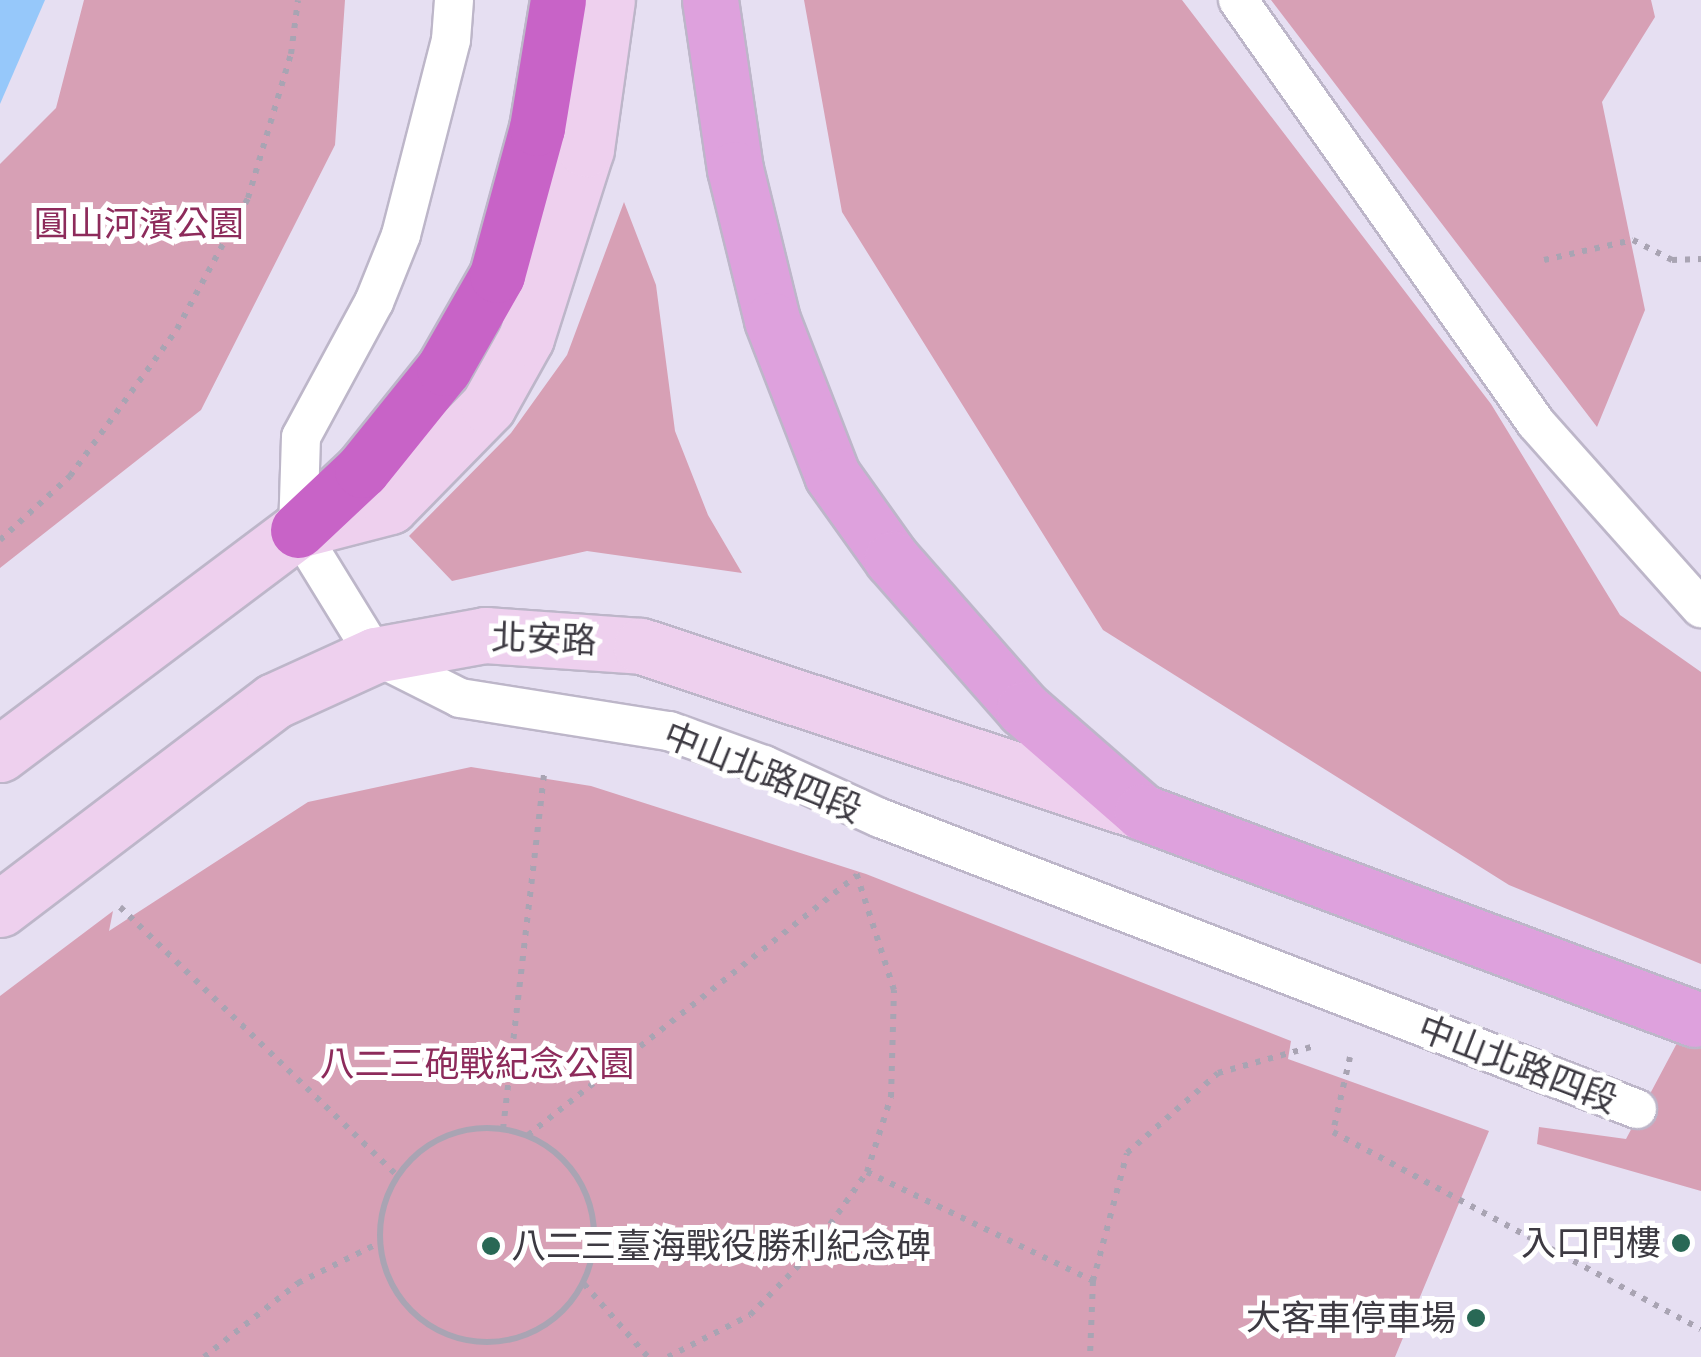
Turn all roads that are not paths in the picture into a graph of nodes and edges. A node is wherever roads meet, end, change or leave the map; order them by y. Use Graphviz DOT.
graph roads {
  1 [pos="454,0"];
  2 [pos="558,0"];
  3 [pos="607,0"];
  4 [pos="710,0"];
  5 [pos="1238,0"];
  6 [pos="298,530"];
  7 [pos="1701,608"];
  8 [pos="375,655"];
  9 [pos="0,754"];
  10 [pos="1142,812"];
  11 [pos="0,909"];
  12 [pos="1695,1019"];
  13 [pos="1637,1109"];
  1 -- 6 [label="lane"];
  2 -- 6 [label="highway"];
  3 -- 6 [label="main road"];
  4 -- 10 [label="main road"];
  5 -- 7 [label="lane"];
  6 -- 8 [label="lane"];
  6 -- 9 [label="main road"];
  8 -- 10 [label="main road, 北安路"];
  8 -- 11 [label="main road, 北安路"];
  8 -- 13 [label="lane, 中山北路四段"];
  10 -- 12 [label="main road"];
}
